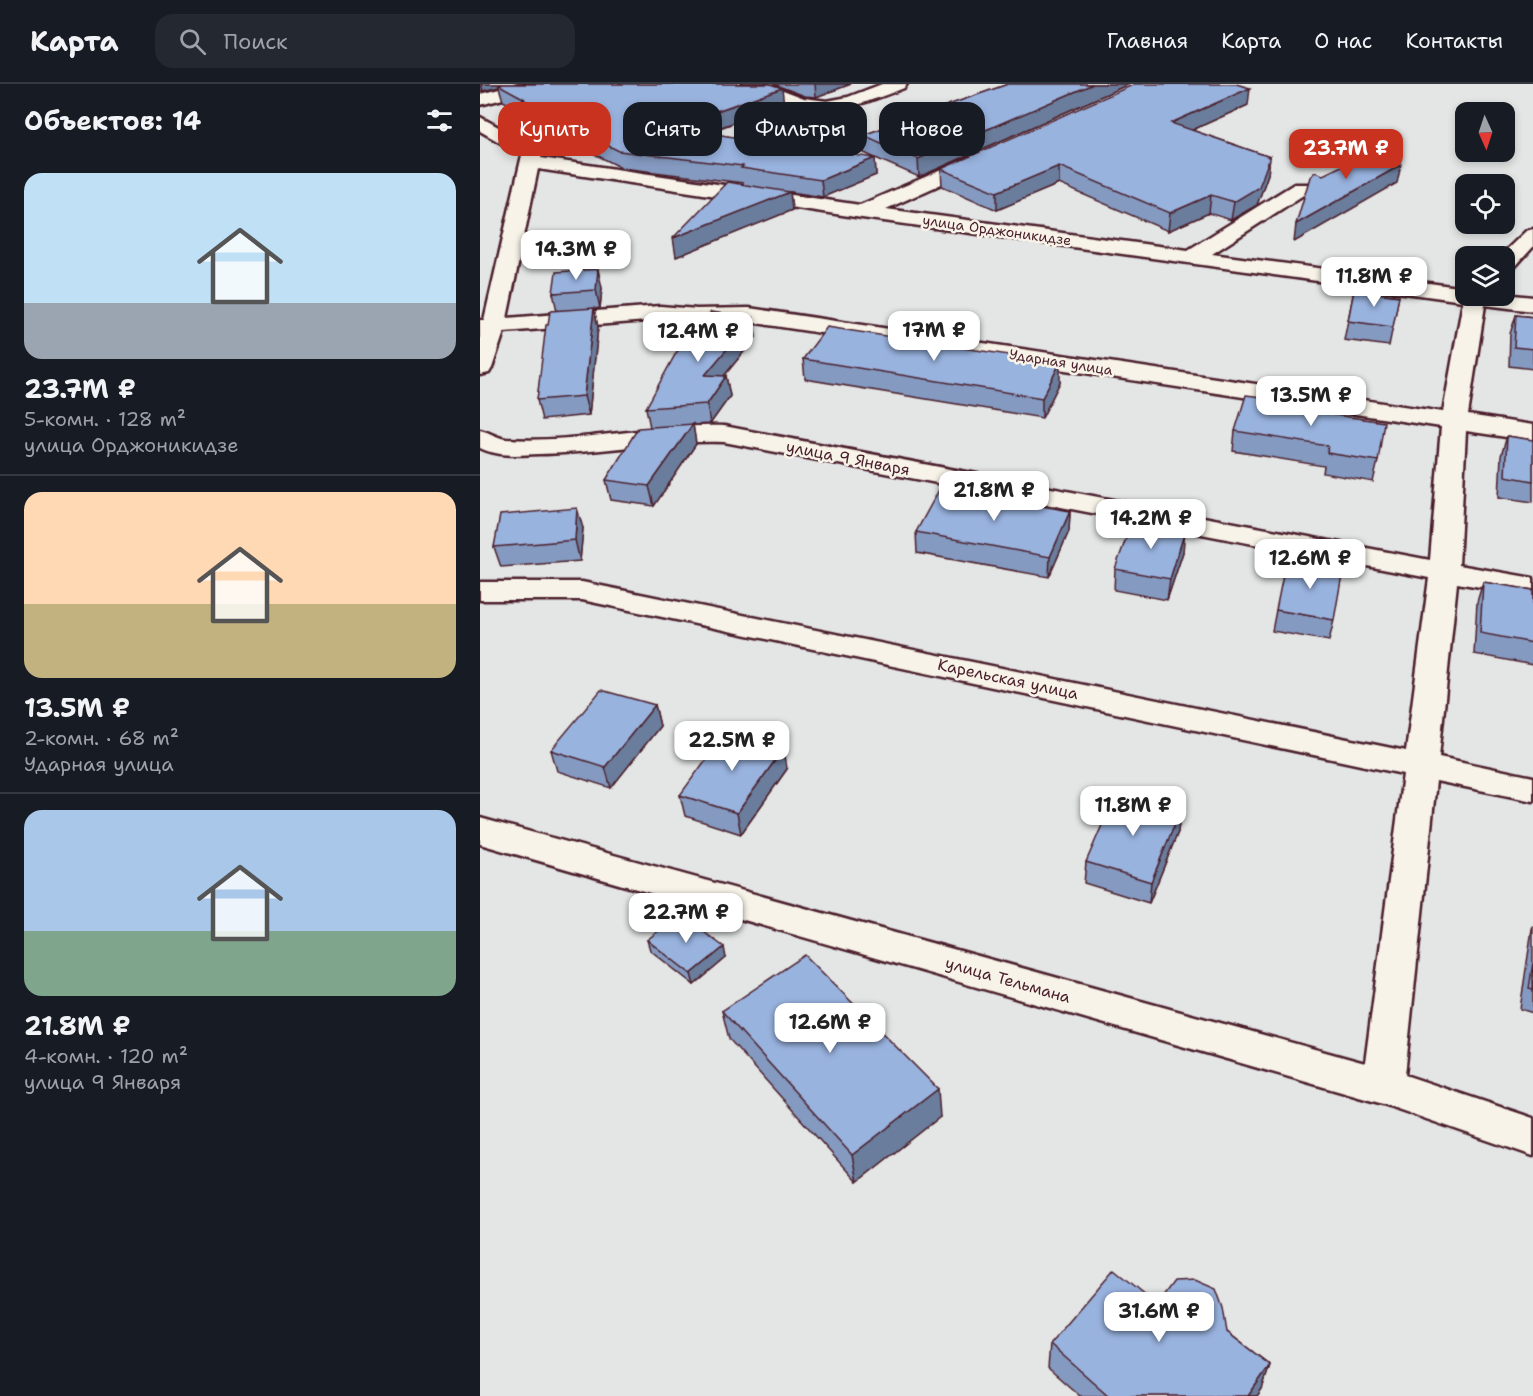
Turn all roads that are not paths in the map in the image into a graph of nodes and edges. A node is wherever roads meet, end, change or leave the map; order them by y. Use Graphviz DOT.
graph roads {
  1 [pos="539,84"];
  2 [pos="751,84"];
  3 [pos="898,84"];
  4 [pos="480,100"];
  5 [pos="480,123"];
  6 [pos="1001,150"];
  7 [pos="531,158"];
  8 [pos="1301,188"];
  9 [pos="862,212"];
  10 [pos="1533,236"];
  11 [pos="1515,254"];
  12 [pos="1192,257"];
  13 [pos="1455,293"];
  14 [pos="1515,302"];
  15 [pos="1533,304"];
  16 [pos="1471,306"];
  17 [pos="487,326"];
  18 [pos="480,368"];
  19 [pos="1454,421"];
  20 [pos="1533,433"];
  21 [pos="480,438"];
  22 [pos="1444,572"];
  23 [pos="1533,587"];
  24 [pos="480,591"];
  25 [pos="1422,765"];
  26 [pos="1533,789"];
  27 [pos="480,831"];
  28 [pos="1383,1086"];
  29 [pos="1533,1137"];
  1 -- 4 [label="street"];
  2 -- 3 [label="street"];
  5 -- 7 [label="street, улица Орджоникидзе"];
  6 -- 9 [label="street"];
  7 -- 9 [label="street, улица Орджоникидзе"];
  7 -- 17 [label="street"];
  8 -- 12 [label="street"];
  9 -- 12 [label="street, улица Орджоникидзе"];
  10 -- 11 [label="street"];
  12 -- 13 [label="street, улица Орджоникидзе"];
  14 -- 15 [label="street"];
  16 -- 19 [label="street"];
  17 -- 18 [label="street"];
  17 -- 19 [label="street, Ударная улица"];
  19 -- 20 [label="street, Ударная улица"];
  19 -- 22 [label="street"];
  21 -- 22 [label="street, улица 9 Января"];
  22 -- 23 [label="street, улица 9 Января"];
  22 -- 25 [label="street"];
  24 -- 25 [label="street, Карельская улица"];
  25 -- 26 [label="street, Карельская улица"];
  25 -- 28 [label="street"];
  27 -- 28 [label="street, улица Тельмана"];
  28 -- 29 [label="street, улица Тельмана"];
}
